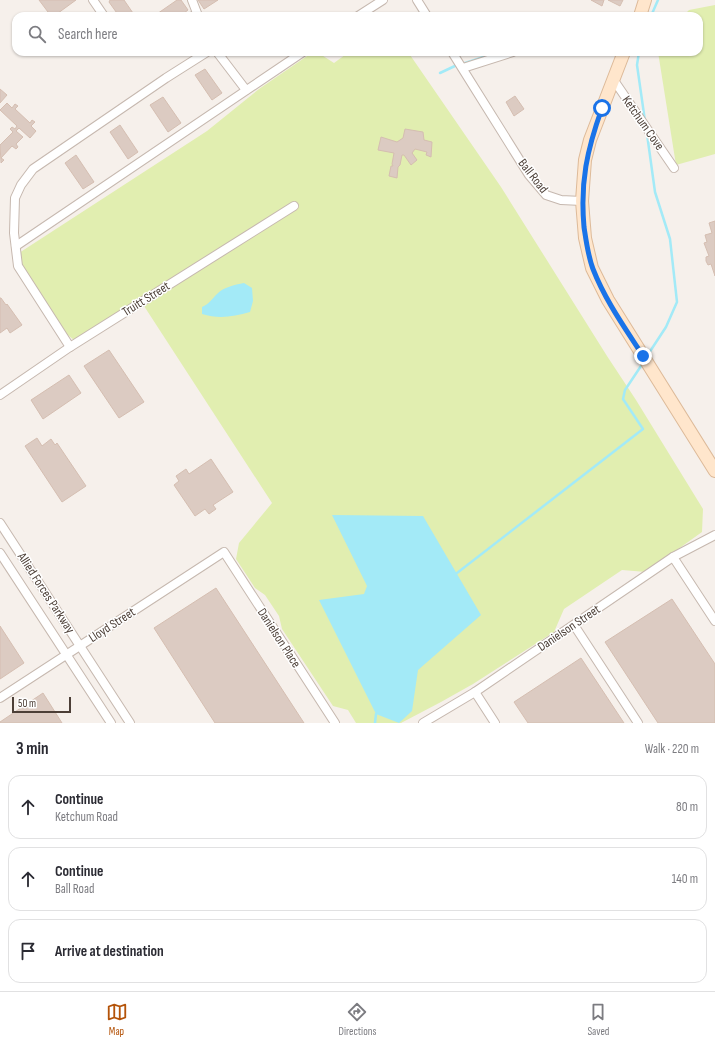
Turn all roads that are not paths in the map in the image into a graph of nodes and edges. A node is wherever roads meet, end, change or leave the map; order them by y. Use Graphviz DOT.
graph roads {
  1 [pos="93,0"];
  2 [pos="192,0"];
  3 [pos="383,0"];
  4 [pos="417,0"];
  5 [pos="645,0"];
  6 [pos="101,12"];
  7 [pos="197,12"];
  8 [pos="364,12"];
  9 [pos="425,12"];
  10 [pos="641,12"];
  11 [pos="201,56"];
  12 [pos="220,56"];
  13 [pos="297,56"];
  14 [pos="454,56"];
  15 [pos="497,56"];
  16 [pos="622,56"];
  17 [pos="460,65"];
  18 [pos="613,79"];
  19 [pos="246,90"];
  20 [pos="674,168"];
  21 [pos="582,201"];
  22 [pos="294,206"];
  23 [pos="16,246"];
  24 [pos="70,347"];
  25 [pos="0,395"];
  26 [pos="715,470"];
  27 [pos="0,523"];
  28 [pos="715,535"];
  29 [pos="224,552"];
  30 [pos="0,553"];
  31 [pos="673,557"];
  32 [pos="715,622"];
  33 [pos="574,625"];
  34 [pos="80,646"];
  35 [pos="67,654"];
  36 [pos="475,692"];
  37 [pos="0,698"];
  38 [pos="111,723"];
  39 [pos="130,723"];
  40 [pos="335,723"];
  41 [pos="423,723"];
  42 [pos="495,723"];
  43 [pos="638,723"];
  1 -- 6 [label="street"];
  2 -- 7 [label="street"];
  3 -- 8 [label="street"];
  4 -- 9 [label="street"];
  5 -- 10 [label="main road"];
  11 -- 23 [label="street"];
  12 -- 19 [label="street"];
  13 -- 19 [label="street"];
  14 -- 17 [label="street, Ball Road"];
  15 -- 17 [label="street"];
  16 -- 18 [label="main road"];
  17 -- 21 [label="street, Ball Road"];
  18 -- 20 [label="street, Ketchum Cove"];
  18 -- 21 [label="main road"];
  19 -- 23 [label="street"];
  21 -- 26 [label="main road"];
  22 -- 24 [label="street, Truitt Street"];
  23 -- 24 [label="street"];
  24 -- 25 [label="street, Truitt Street"];
  27 -- 34 [label="street, Allied Forces Parkway"];
  28 -- 31 [label="street, Danielson Street"];
  29 -- 34 [label="street, Lloyd Street"];
  29 -- 40 [label="street, Danielson Place"];
  30 -- 35 [label="street, Allied Forces Parkway"];
  31 -- 32 [label="street"];
  31 -- 33 [label="street, Danielson Street"];
  33 -- 36 [label="street, Danielson Street"];
  33 -- 43 [label="street"];
  34 -- 35 [label="street, Lloyd Street"];
  34 -- 39 [label="street, Allied Forces Parkway"];
  35 -- 37 [label="street, Lloyd Street"];
  35 -- 38 [label="street, Allied Forces Parkway"];
  36 -- 41 [label="street, Danielson Street"];
  36 -- 42 [label="street"];
}
